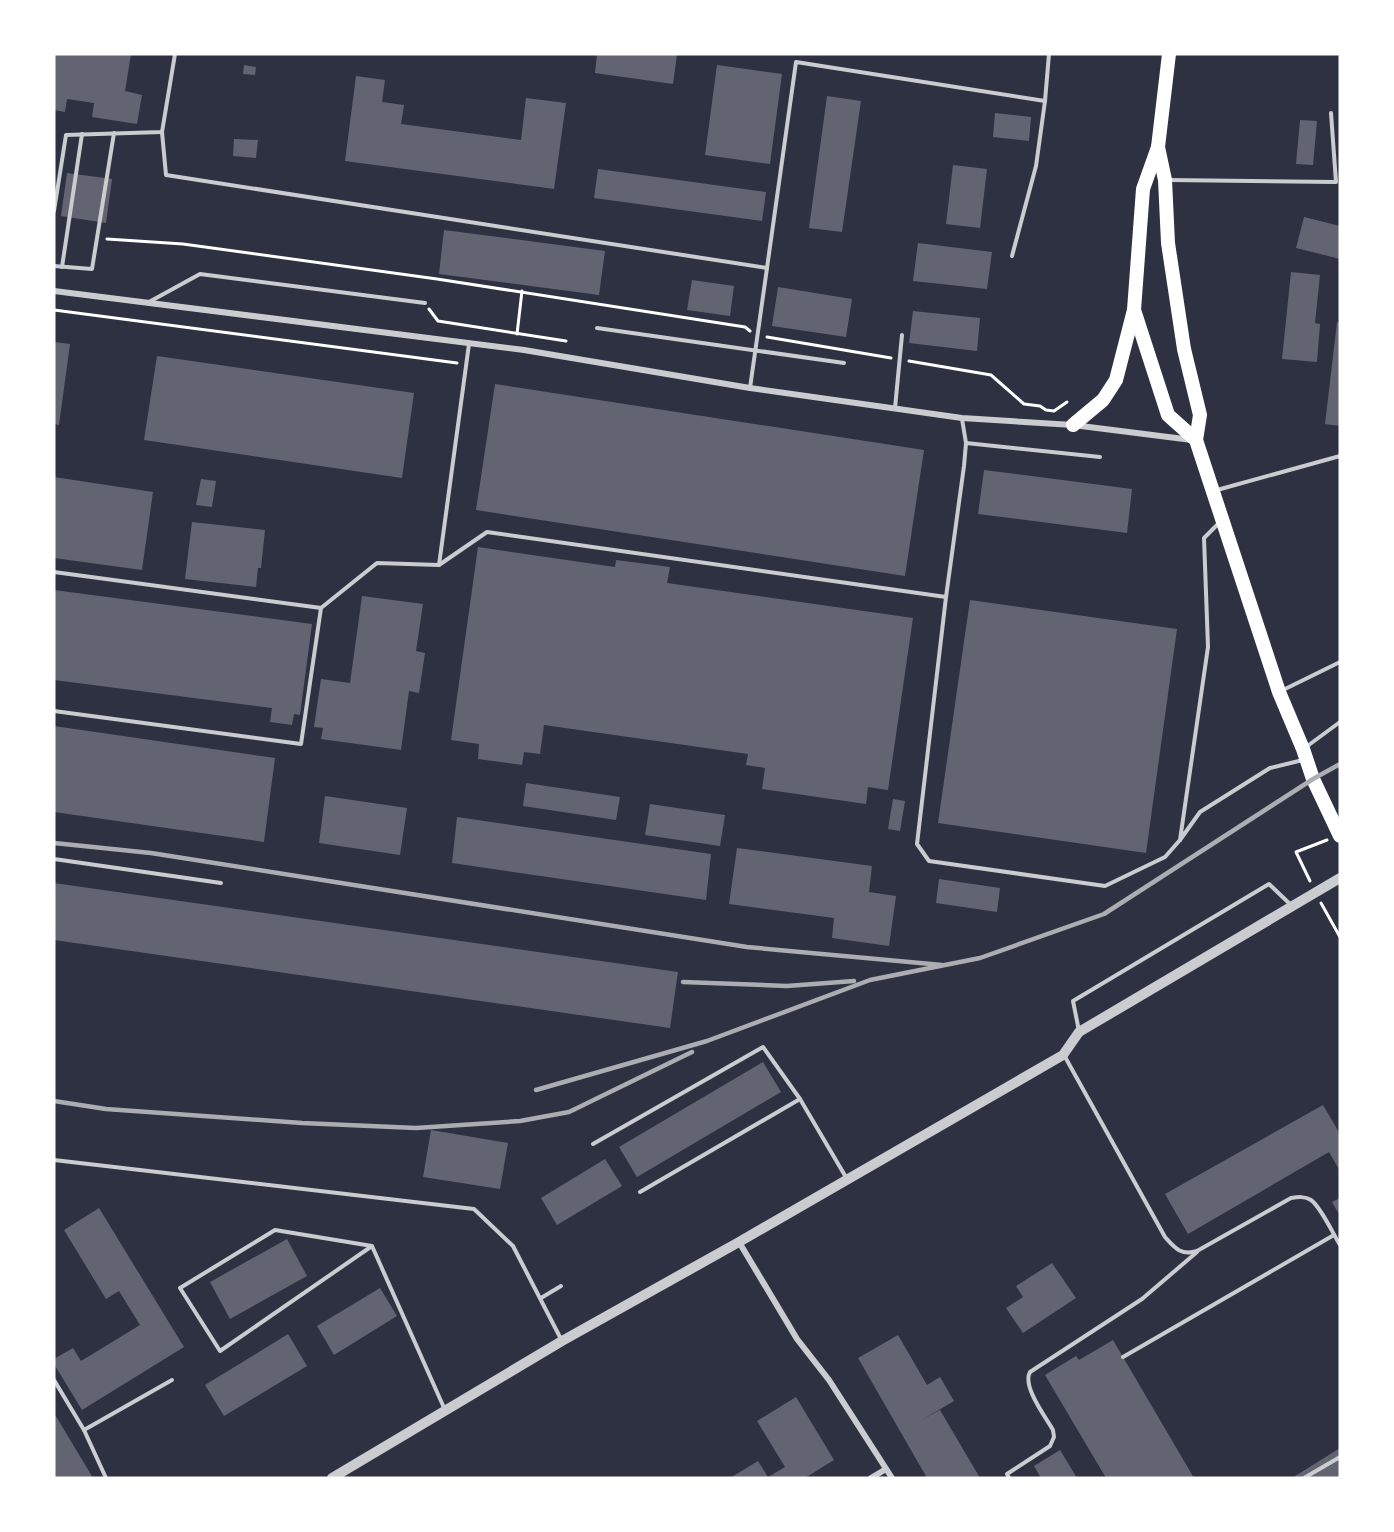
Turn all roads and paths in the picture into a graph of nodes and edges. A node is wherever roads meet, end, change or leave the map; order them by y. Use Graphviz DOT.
graph roads {
  1 [pos="175,54"];
  2 [pos="1049,54"];
  3 [pos="1169,54"];
  4 [pos="1045,101"];
  5 [pos="1331,113"];
  6 [pos="162,132"];
  7 [pos="114,133"];
  8 [pos="82,134"];
  9 [pos="1158,147"];
  10 [pos="1165,180"];
  11 [pos="54,212"];
  12 [pos="97,239"];
  13 [pos="1012,256"];
  14 [pos="54,266"];
  15 [pos="62,267"];
  16 [pos="767,268"];
  17 [pos="54,291"];
  18 [pos="522,291"];
  19 [pos="425,303"];
  20 [pos="146,304"];
  21 [pos="54,310"];
  22 [pos="1134,310"];
  23 [pos="597,328"];
  24 [pos="517,334"];
  25 [pos="902,335"];
  26 [pos="758,336"];
  27 [pos="566,341"];
  28 [pos="469,343"];
  29 [pos="755,351"];
  30 [pos="900,359"];
  31 [pos="844,363"];
  32 [pos="466,364"];
  33 [pos="750,388"];
  34 [pos="1067,402"];
  35 [pos="895,408"];
  36 [pos="962,418"];
  37 [pos="1073,425"];
  38 [pos="1196,440"];
  39 [pos="966,443"];
  40 [pos="1340,456"];
  41 [pos="1100,457"];
  42 [pos="1214,491"];
  43 [pos="1222,519"];
  44 [pos="439,565"];
  45 [pos="54,572"];
  46 [pos="946,597"];
  47 [pos="321,608"];
  48 [pos="1340,662"];
  49 [pos="1279,692"];
  50 [pos="54,711"];
  51 [pos="1340,722"];
  52 [pos="1305,754"];
  53 [pos="1340,836"];
  54 [pos="1180,840"];
  55 [pos="54,859"];
  56 [pos="1340,878"];
  57 [pos="221,883"];
  58 [pos="1291,906"];
  59 [pos="1079,1032"];
  60 [pos="1063,1054"];
  61 [pos="800,1099"];
  62 [pos="593,1144"];
  63 [pos="54,1160"];
  64 [pos="848,1180"];
  65 [pos="640,1192"];
  66 [pos="1334,1235"];
  67 [pos="739,1242"];
  68 [pos="1340,1245"];
  69 [pos="372,1246"];
  70 [pos="1201,1249"];
  71 [pos="561,1286"];
  72 [pos="541,1298"];
  73 [pos="562,1341"];
  74 [pos="1123,1357"];
  75 [pos="54,1380"];
  76 [pos="172,1380"];
  77 [pos="446,1410"];
  78 [pos="84,1430"];
  79 [pos="1340,1457"];
  80 [pos="886,1468"];
  81 [pos="106,1478"];
  82 [pos="332,1478"];
  83 [pos="871,1478"];
  84 [pos="892,1478"];
  85 [pos="1010,1478"];
  86 [pos="1304,1478"];
  1 -- 6 [label="lane"];
  2 -- 4 [label="lane"];
  3 -- 9 [label="main road"];
  4 -- 13 [label="lane"];
  4 -- 16 [label="lane"];
  5 -- 10 [label="lane"];
  6 -- 7 [label="lane"];
  6 -- 16 [label="lane"];
  7 -- 8 [label="lane"];
  7 -- 12 [label="lane"];
  8 -- 11 [label="lane"];
  8 -- 15 [label="lane"];
  9 -- 10 [label="main road"];
  9 -- 22 [label="main road"];
  10 -- 38 [label="main road"];
  12 -- 15 [label="lane"];
  12 -- 18 [label="path"];
  14 -- 15 [label="lane"];
  16 -- 26 [label="lane"];
  17 -- 20 [label="street"];
  18 -- 24 [label="path"];
  18 -- 26 [label="path"];
  19 -- 20 [label="lane"];
  19 -- 24 [label="path"];
  20 -- 28 [label="street"];
  21 -- 32 [label="path"];
  22 -- 37 [label="main road"];
  22 -- 38 [label="main road"];
  23 -- 29 [label="lane"];
  24 -- 27 [label="path"];
  25 -- 30 [label="lane"];
  26 -- 29 [label="lane"];
  26 -- 30 [label="path"];
  28 -- 32 [label="lane"];
  28 -- 33 [label="street"];
  29 -- 31 [label="lane"];
  29 -- 33 [label="lane"];
  30 -- 34 [label="path"];
  30 -- 35 [label="lane"];
  32 -- 44 [label="lane"];
  33 -- 35 [label="street"];
  35 -- 36 [label="street"];
  36 -- 37 [label="street"];
  36 -- 39 [label="lane"];
  37 -- 38 [label="street"];
  38 -- 42 [label="main road"];
  39 -- 41 [label="lane"];
  39 -- 46 [label="lane"];
  40 -- 42 [label="lane"];
  42 -- 43 [label="main road"];
  43 -- 49 [label="main road"];
  43 -- 54 [label="lane"];
  44 -- 46 [label="lane"];
  44 -- 47 [label="lane"];
  45 -- 47 [label="lane"];
  46 -- 54 [label="lane"];
  47 -- 50 [label="lane"];
  48 -- 49 [label="lane"];
  49 -- 52 [label="main road"];
  51 -- 52 [label="lane"];
  52 -- 53 [label="main road"];
  52 -- 54 [label="lane"];
  55 -- 57 [label="lane"];
  56 -- 58 [label="street"];
  58 -- 59 [label="street"];
  58 -- 59 [label="lane"];
  59 -- 60 [label="street"];
  60 -- 64 [label="street"];
  60 -- 70 [label="lane"];
  61 -- 62 [label="lane"];
  61 -- 64 [label="lane"];
  61 -- 65 [label="lane"];
  63 -- 72 [label="lane"];
  64 -- 67 [label="street"];
  66 -- 68 [label="lane"];
  66 -- 70 [label="lane"];
  66 -- 74 [label="lane"];
  67 -- 73 [label="street"];
  67 -- 80 [label="street"];
  69 -- 69 [label="lane"];
  69 -- 77 [label="lane"];
  70 -- 85 [label="lane"];
  71 -- 72 [label="lane"];
  72 -- 73 [label="lane"];
  73 -- 77 [label="street"];
  75 -- 78 [label="lane"];
  76 -- 78 [label="lane"];
  77 -- 82 [label="street"];
  78 -- 81 [label="lane"];
  79 -- 86 [label="lane"];
  80 -- 83 [label="street"];
  80 -- 84 [label="street"];
}
